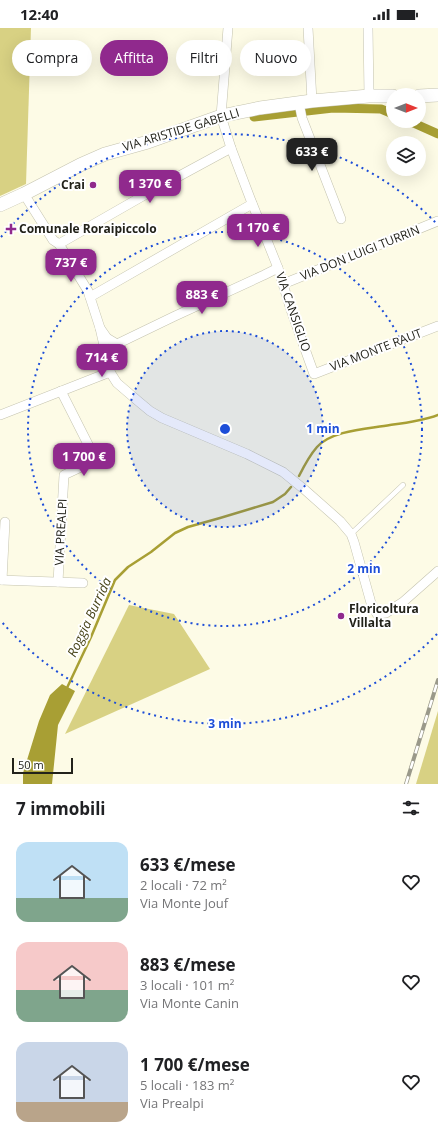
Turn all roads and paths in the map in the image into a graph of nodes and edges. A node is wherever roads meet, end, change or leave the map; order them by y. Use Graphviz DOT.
graph roads {
  1 [pos="228,28"];
  2 [pos="308,28"];
  3 [pos="368,28"];
  4 [pos="369,96"];
  5 [pos="386,96"];
  6 [pos="426,96"];
  7 [pos="438,96"];
  8 [pos="303,108"];
  9 [pos="221,116"];
  10 [pos="231,148"];
  11 [pos="24,194"];
  12 [pos="252,204"];
  13 [pos="2,205"];
  14 [pos="341,219"];
  15 [pos="438,221"];
  16 [pos="59,244"];
  17 [pos="278,268"];
  18 [pos="283,284"];
  19 [pos="90,297"];
  20 [pos="438,326"];
  21 [pos="100,328"];
  22 [pos="117,344"];
  23 [pos="110,372"];
  24 [pos="314,374"];
  25 [pos="61,391"];
  26 [pos="0,415"];
  27 [pos="403,485"];
  28 [pos="5,522"];
  29 [pos="351,534"];
  30 [pos="438,571"];
  31 [pos="1,580"];
  32 [pos="58,582"];
  33 [pos="83,583"];
  1 -- 9 [label="street"];
  2 -- 8 [label="street"];
  3 -- 4 [label="street"];
  4 -- 5 [label="main road, VIA ARISTIDE GABELLI"];
  4 -- 8 [label="main road, VIA ARISTIDE GABELLI"];
  6 -- 7 [label="main road"];
  8 -- 9 [label="main road, VIA ARISTIDE GABELLI"];
  8 -- 14 [label="street"];
  9 -- 10 [label="street, VIA CANSIGLIO"];
  9 -- 11 [label="main road, VIA ARISTIDE GABELLI"];
  10 -- 12 [label="street, VIA CANSIGLIO"];
  10 -- 16 [label="street"];
  11 -- 13 [label="main road, VIA ARISTIDE GABELLI"];
  11 -- 16 [label="street"];
  12 -- 17 [label="street, VIA CANSIGLIO"];
  12 -- 19 [label="street"];
  15 -- 18 [label="street, VIA DON LUIGI TURRIN"];
  16 -- 19 [label="street"];
  17 -- 18 [label="street, VIA CANSIGLIO"];
  17 -- 22 [label="street"];
  18 -- 24 [label="street, VIA CANSIGLIO"];
  19 -- 21 [label="street"];
  20 -- 24 [label="street, VIA MONTE RAUT"];
  21 -- 22 [label="street"];
  21 -- 23 [label="street"];
  22 -- 23 [label="street"];
  23 -- 25 [label="street"];
  23 -- 29 [label="street"];
  25 -- 26 [label="street"];
  25 -- 32 [label="street, VIA PREALPI"];
  27 -- 29 [label="lane"];
  28 -- 31 [label="street, VIA PREALPI"];
  29 -- 30 [label="street"];
  31 -- 32 [label="street, VIA PREALPI"];
  32 -- 33 [label="street, VIA PREALPI"];
}
